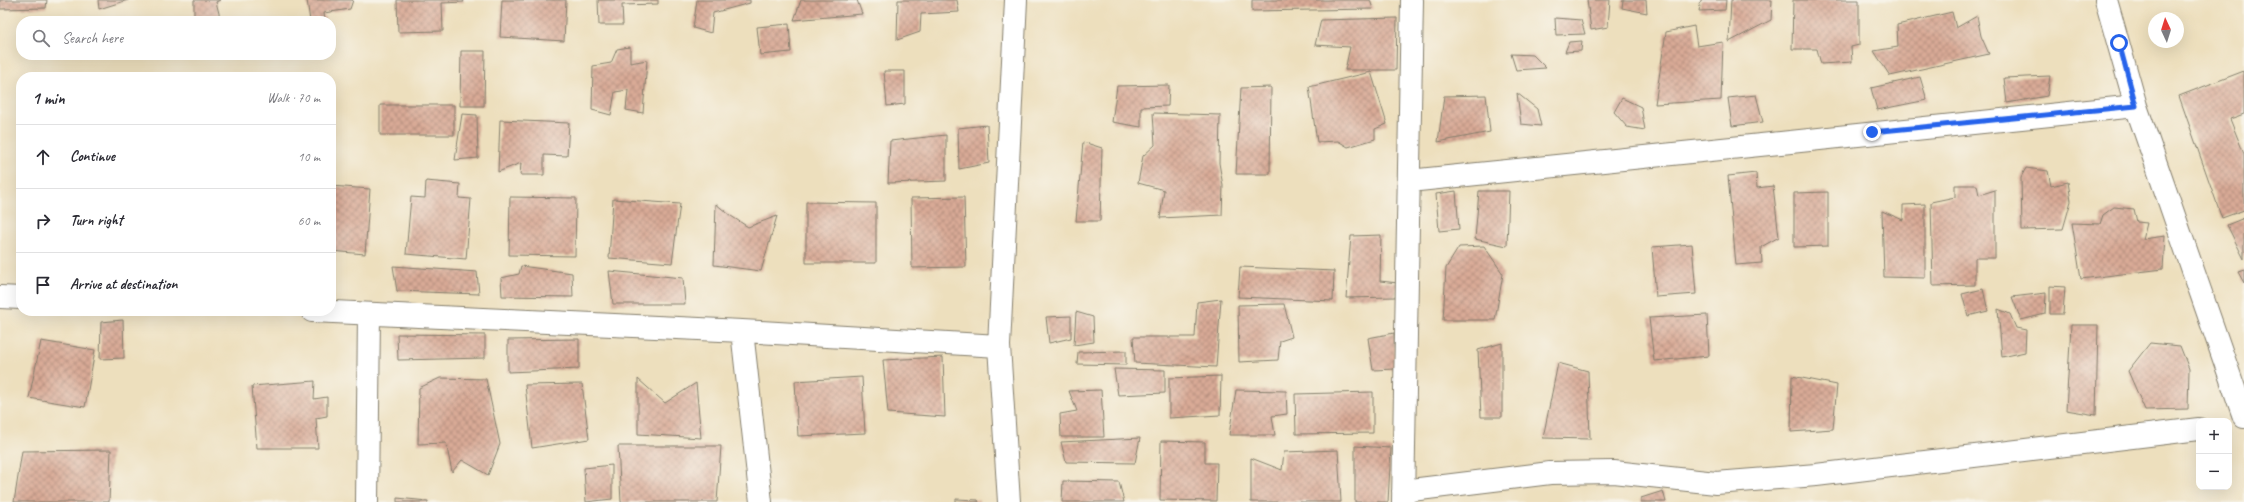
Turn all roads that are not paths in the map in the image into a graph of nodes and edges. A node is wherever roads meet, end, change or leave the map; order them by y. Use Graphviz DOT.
graph roads {
  1 [pos="1016,0"];
  2 [pos="1412,0"];
  3 [pos="2106,0"];
  4 [pos="2136,106"];
  5 [pos="1409,181"];
  6 [pos="0,297"];
  7 [pos="16,298"];
  8 [pos="336,312"];
  9 [pos="369,314"];
  10 [pos="742,331"];
  11 [pos="999,346"];
  12 [pos="2244,417"];
  13 [pos="2244,424"];
  14 [pos="2232,426"];
  15 [pos="2196,429"];
  16 [pos="1403,496"];
  17 [pos="367,502"];
  18 [pos="761,502"];
  19 [pos="1009,502"];
  1 -- 11 [label="street"];
  2 -- 5 [label="street"];
  3 -- 4 [label="street"];
  4 -- 5 [label="street"];
  4 -- 12 [label="street"];
  5 -- 16 [label="street"];
  6 -- 7 [label="street"];
  8 -- 9 [label="street"];
  9 -- 10 [label="street"];
  9 -- 17 [label="street"];
  10 -- 11 [label="street"];
  10 -- 18 [label="street"];
  11 -- 19 [label="street"];
  13 -- 14 [label="street"];
  15 -- 16 [label="street"];
}
